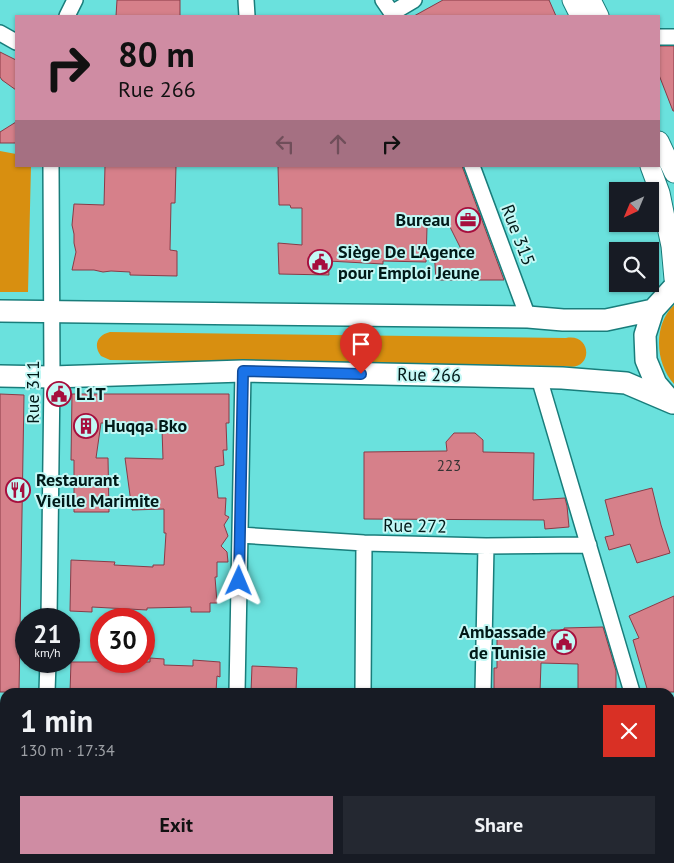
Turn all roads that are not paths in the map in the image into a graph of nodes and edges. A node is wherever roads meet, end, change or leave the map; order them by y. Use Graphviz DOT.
graph roads {
  1 [pos="75,0"];
  2 [pos="246,0"];
  3 [pos="383,0"];
  4 [pos="414,0"];
  5 [pos="572,0"];
  6 [pos="591,0"];
  7 [pos="68,15"];
  8 [pos="247,15"];
  9 [pos="393,15"];
  10 [pos="580,15"];
  11 [pos="598,15"];
  12 [pos="0,33"];
  13 [pos="660,37"];
  14 [pos="674,37"];
  15 [pos="15,41"];
  16 [pos="660,143"];
  17 [pos="51,167"];
  18 [pos="472,167"];
  19 [pos="650,167"];
  20 [pos="674,172"];
  21 [pos="674,280"];
  22 [pos="674,287"];
  23 [pos="653,310"];
  24 [pos="0,311"];
  25 [pos="52,312"];
  26 [pos="528,317"];
  27 [pos="243,371"];
  28 [pos="0,376"];
  29 [pos="52,377"];
  30 [pos="539,378"];
  31 [pos="674,403"];
  32 [pos="240,535"];
  33 [pos="364,543"];
  34 [pos="588,544"];
  35 [pos="486,546"];
  36 [pos="49,608"];
  37 [pos="48,673"];
  38 [pos="47,688"];
  39 [pos="238,688"];
  40 [pos="363,688"];
  41 [pos="483,688"];
  42 [pos="631,688"];
  1 -- 7 [label="street"];
  2 -- 8 [label="street"];
  3 -- 9 [label="street"];
  4 -- 9 [label="street"];
  5 -- 10 [label="street"];
  6 -- 11 [label="street"];
  12 -- 15 [label="street"];
  13 -- 14 [label="street"];
  16 -- 20 [label="street"];
  17 -- 25 [label="street, Rue 311"];
  18 -- 26 [label="street, Rue 315"];
  19 -- 21 [label="street"];
  22 -- 23 [label="main road"];
  23 -- 26 [label="main road"];
  23 -- 31 [label="main road"];
  24 -- 25 [label="main road"];
  25 -- 26 [label="main road"];
  25 -- 29 [label="street, Rue 311"];
  27 -- 29 [label="main road, Rue 266"];
  27 -- 30 [label="main road, Rue 266"];
  27 -- 32 [label="street"];
  28 -- 29 [label="main road, Rue 266"];
  29 -- 36 [label="street, Rue 311"];
  30 -- 31 [label="main road, Rue 266"];
  30 -- 34 [label="street"];
  32 -- 33 [label="street, Rue 272"];
  32 -- 39 [label="street"];
  33 -- 35 [label="street, Rue 272"];
  33 -- 40 [label="street"];
  34 -- 35 [label="street, Rue 272"];
  34 -- 42 [label="street"];
  35 -- 41 [label="street"];
  37 -- 38 [label="street"];
}
